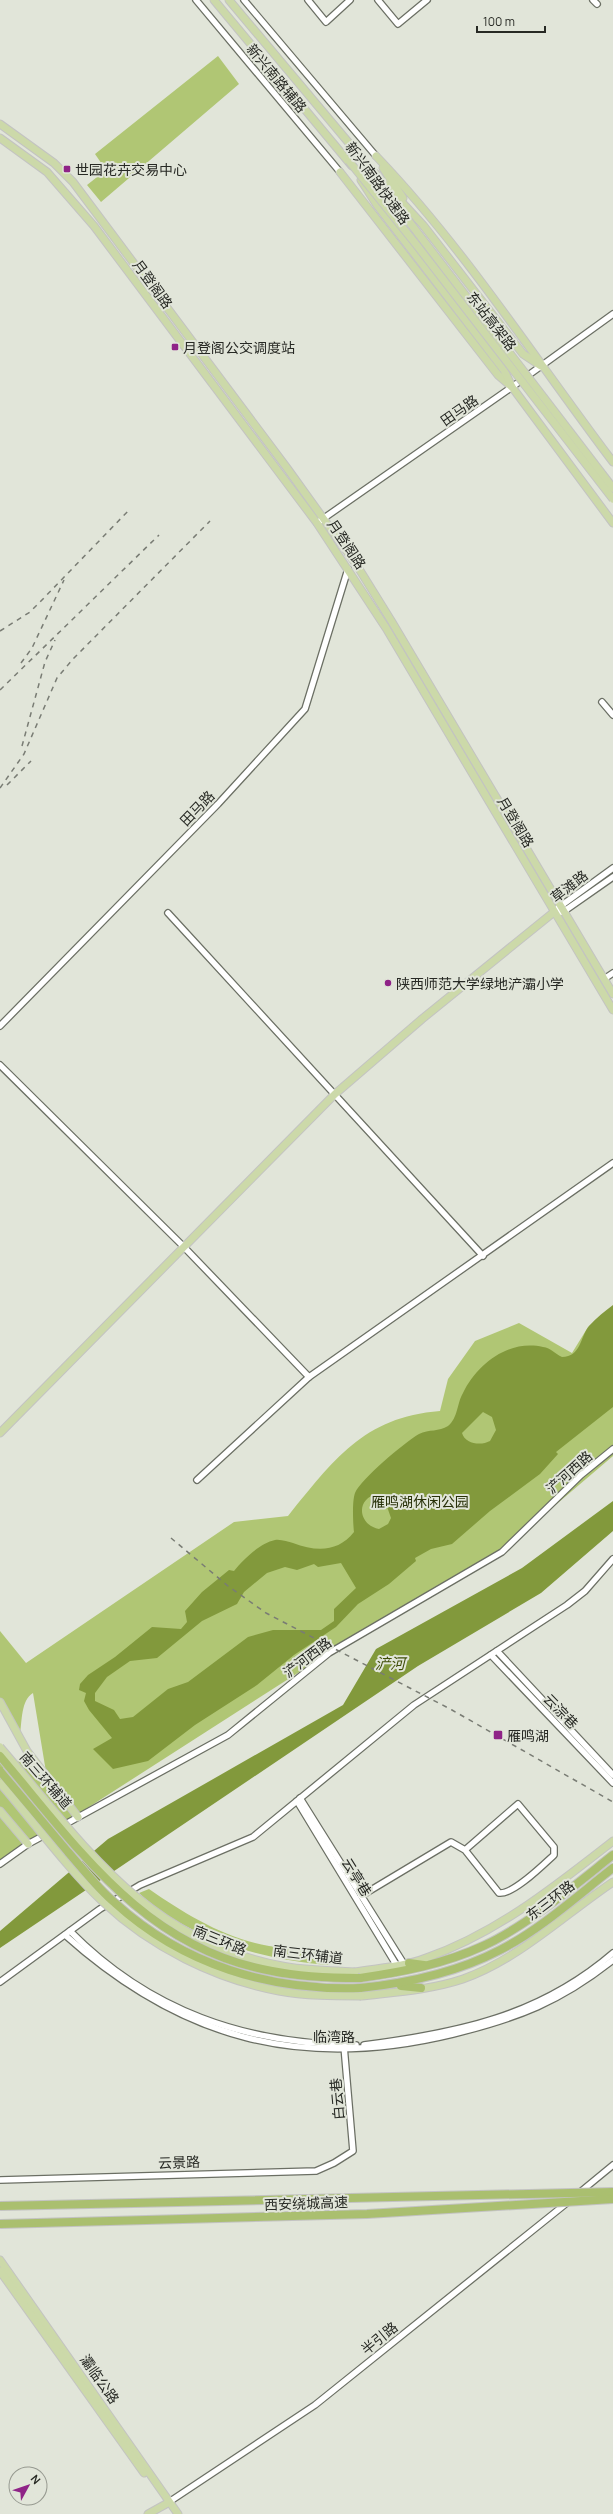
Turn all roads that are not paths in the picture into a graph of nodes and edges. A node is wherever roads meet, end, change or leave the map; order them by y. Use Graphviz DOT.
graph roads {
  1 [pos="196,0"];
  2 [pos="214,0"];
  3 [pos="229,0"];
  4 [pos="244,0"];
  5 [pos="308,0"];
  6 [pos="350,0"];
  7 [pos="378,0"];
  8 [pos="426,0"];
  9 [pos="0,124"];
  10 [pos="0,138"];
  11 [pos="355,151"];
  12 [pos="376,156"];
  13 [pos="349,161"];
  14 [pos="340,172"];
  15 [pos="377,205"];
  16 [pos="423,224"];
  17 [pos="613,314"];
  18 [pos="541,366"];
  19 [pos="512,387"];
  20 [pos="613,462"];
  21 [pos="613,488"];
  22 [pos="613,500"];
  23 [pos="324,518"];
  24 [pos="317,523"];
  25 [pos="613,523"];
  26 [pos="348,569"];
  27 [pos="602,702"];
  28 [pos="613,716"];
  29 [pos="613,868"];
  30 [pos="613,877"];
  31 [pos="562,909"];
  32 [pos="554,912"];
  33 [pos="168,913"];
  34 [pos="613,973"];
  35 [pos="604,979"];
  36 [pos="613,994"];
  37 [pos="613,1010"];
  38 [pos="0,1026"];
  39 [pos="0,1066"];
  40 [pos="335,1094"];
  41 [pos="613,1163"];
  42 [pos="184,1246"];
  43 [pos="483,1256"];
  44 [pos="309,1377"];
  45 [pos="0,1433"];
  46 [pos="613,1449"];
  47 [pos="197,1480"];
  48 [pos="613,1559"];
  49 [pos="497,1651"];
  50 [pos="491,1655"];
  51 [pos="0,1702"];
  52 [pos="0,1747"];
  53 [pos="0,1756"];
  54 [pos="0,1771"];
  55 [pos="613,1775"];
  56 [pos="0,1782"];
  57 [pos="613,1783"];
  58 [pos="299,1800"];
  59 [pos="0,1811"];
  60 [pos="78,1817"];
  61 [pos="613,1842"];
  62 [pos="28,1844"];
  63 [pos="465,1850"];
  64 [pos="613,1855"];
  65 [pos="0,1864"];
  66 [pos="613,1868"];
  67 [pos="613,1882"];
  68 [pos="361,1896"];
  69 [pos="70,1931"];
  70 [pos="65,1935"];
  71 [pos="500,1936"];
  72 [pos="500,1950"];
  73 [pos="613,1953"];
  74 [pos="613,1960"];
  75 [pos="404,1964"];
  76 [pos="429,1965"];
  77 [pos="357,1975"];
  78 [pos="0,1982"];
  79 [pos="390,1985"];
  80 [pos="421,1988"];
  81 [pos="360,1992"];
  82 [pos="344,2047"];
  83 [pos="353,2150"];
  84 [pos="613,2165"];
  85 [pos="0,2180"];
  86 [pos="613,2192"];
  87 [pos="613,2199"];
  88 [pos="0,2206"];
  89 [pos="0,2224"];
  90 [pos="0,2260"];
  91 [pos="0,2271"];
  92 [pos="168,2502"];
  93 [pos="148,2514"];
  94 [pos="173,2514"];
  95 [pos="178,2514"];
  1 -- 14 [label="street, 新兴南路辅路"];
  2 -- 13 [label="main road, 新兴南路快速路"];
  3 -- 11 [label="main road, 新兴南路快速路"];
  4 -- 12 [label="street, 新兴南路辅路"];
  5 -- 6 [label="street"];
  7 -- 8 [label="street"];
  9 -- 23 [label="main road, 月登阁路"];
  10 -- 24 [label="main road, 月登阁路"];
  11 -- 16 [label="main road, 新兴南路快速路"];
  11 -- 21 [label="main road, 东站高架路, bridge"];
  12 -- 16 [label="main road"];
  12 -- 18 [label="main road"];
  13 -- 15 [label="main road, 新兴南路快速路"];
  13 -- 22 [label="main road, 东站高架路, bridge"];
  14 -- 15 [label="main road"];
  14 -- 19 [label="main road"];
  15 -- 19 [label="main road, 新兴南路快速路"];
  16 -- 18 [label="main road, 新兴南路快速路"];
  17 -- 18 [label="street, 田马路"];
  18 -- 19 [label="street, 田马路"];
  18 -- 20 [label="main road"];
  19 -- 23 [label="street, 田马路"];
  19 -- 25 [label="main road"];
  23 -- 24 [label="street, 田马路"];
  23 -- 31 [label="main road, 月登阁路"];
  24 -- 26 [label="main road, 月登阁路"];
  26 -- 32 [label="main road, 月登阁路"];
  26 -- 38 [label="street, 田马路"];
  27 -- 28 [label="street"];
  29 -- 31 [label="street, 草滩路"];
  30 -- 31 [label="street, 草滩路"];
  31 -- 32 [label="street, 草滩路"];
  31 -- 35 [label="main road, 月登阁路"];
  32 -- 37 [label="main road, 月登阁路"];
  32 -- 40 [label="main road"];
  33 -- 40 [label="street"];
  34 -- 35 [label="street"];
  35 -- 36 [label="main road, 月登阁路"];
  39 -- 42 [label="street"];
  40 -- 42 [label="main road"];
  40 -- 43 [label="street"];
  41 -- 43 [label="street"];
  42 -- 44 [label="street"];
  42 -- 45 [label="main road"];
  43 -- 44 [label="street"];
  44 -- 47 [label="street"];
  46 -- 60 [label="street, 浐河西路"];
  48 -- 49 [label="street"];
  49 -- 50 [label="street"];
  49 -- 55 [label="street, 云淙巷"];
  50 -- 57 [label="street, 云淙巷"];
  50 -- 58 [label="street"];
  51 -- 60 [label="main road"];
  52 -- 77 [label="main road, 南三环辅道, bridge"];
  53 -- 77 [label="highway, 南三环路, bridge"];
  54 -- 81 [label="highway, 南三环路, bridge"];
  56 -- 81 [label="main road, bridge"];
  58 -- 68 [label="street"];
  58 -- 69 [label="street"];
  58 -- 75 [label="street, 云亭巷"];
  59 -- 62 [label="main road"];
  60 -- 62 [label="street, 浐河西路"];
  61 -- 75 [label="main road, 南三环辅道"];
  62 -- 65 [label="street, 浐河西路"];
  63 -- 63 [label="street"];
  63 -- 68 [label="street"];
  64 -- 71 [label="highway, 东三环路"];
  66 -- 72 [label="highway, 东三环路"];
  67 -- 80 [label="main road"];
  68 -- 75 [label="street"];
  69 -- 70 [label="street"];
  69 -- 82 [label="street, 临湾路"];
  70 -- 78 [label="street"];
  70 -- 82 [label="street, 临湾路"];
  71 -- 76 [label="highway, 南三环路"];
  72 -- 79 [label="highway, 南三环路"];
  73 -- 82 [label="street, 临湾路"];
  74 -- 82 [label="street, 临湾路"];
  75 -- 76 [label="highway"];
  75 -- 77 [label="main road, 南三环辅道"];
  76 -- 77 [label="highway, 南三环路"];
  79 -- 80 [label="highway"];
  79 -- 81 [label="highway, 南三环路"];
  80 -- 81 [label="main road"];
  82 -- 83 [label="street, 白云巷"];
  83 -- 85 [label="street, 云景路"];
  84 -- 92 [label="street, 半引路"];
  86 -- 88 [label="highway, 西安绕城高速, bridge"];
  87 -- 89 [label="highway, 西安绕城高速, bridge"];
  90 -- 92 [label="main road, 灞临公路"];
  91 -- 92 [label="main road, 灞临公路"];
  92 -- 93 [label="main road, 半引路"];
  92 -- 94 [label="main road, 灞临公路"];
  92 -- 95 [label="main road, 灞临公路"];
}
